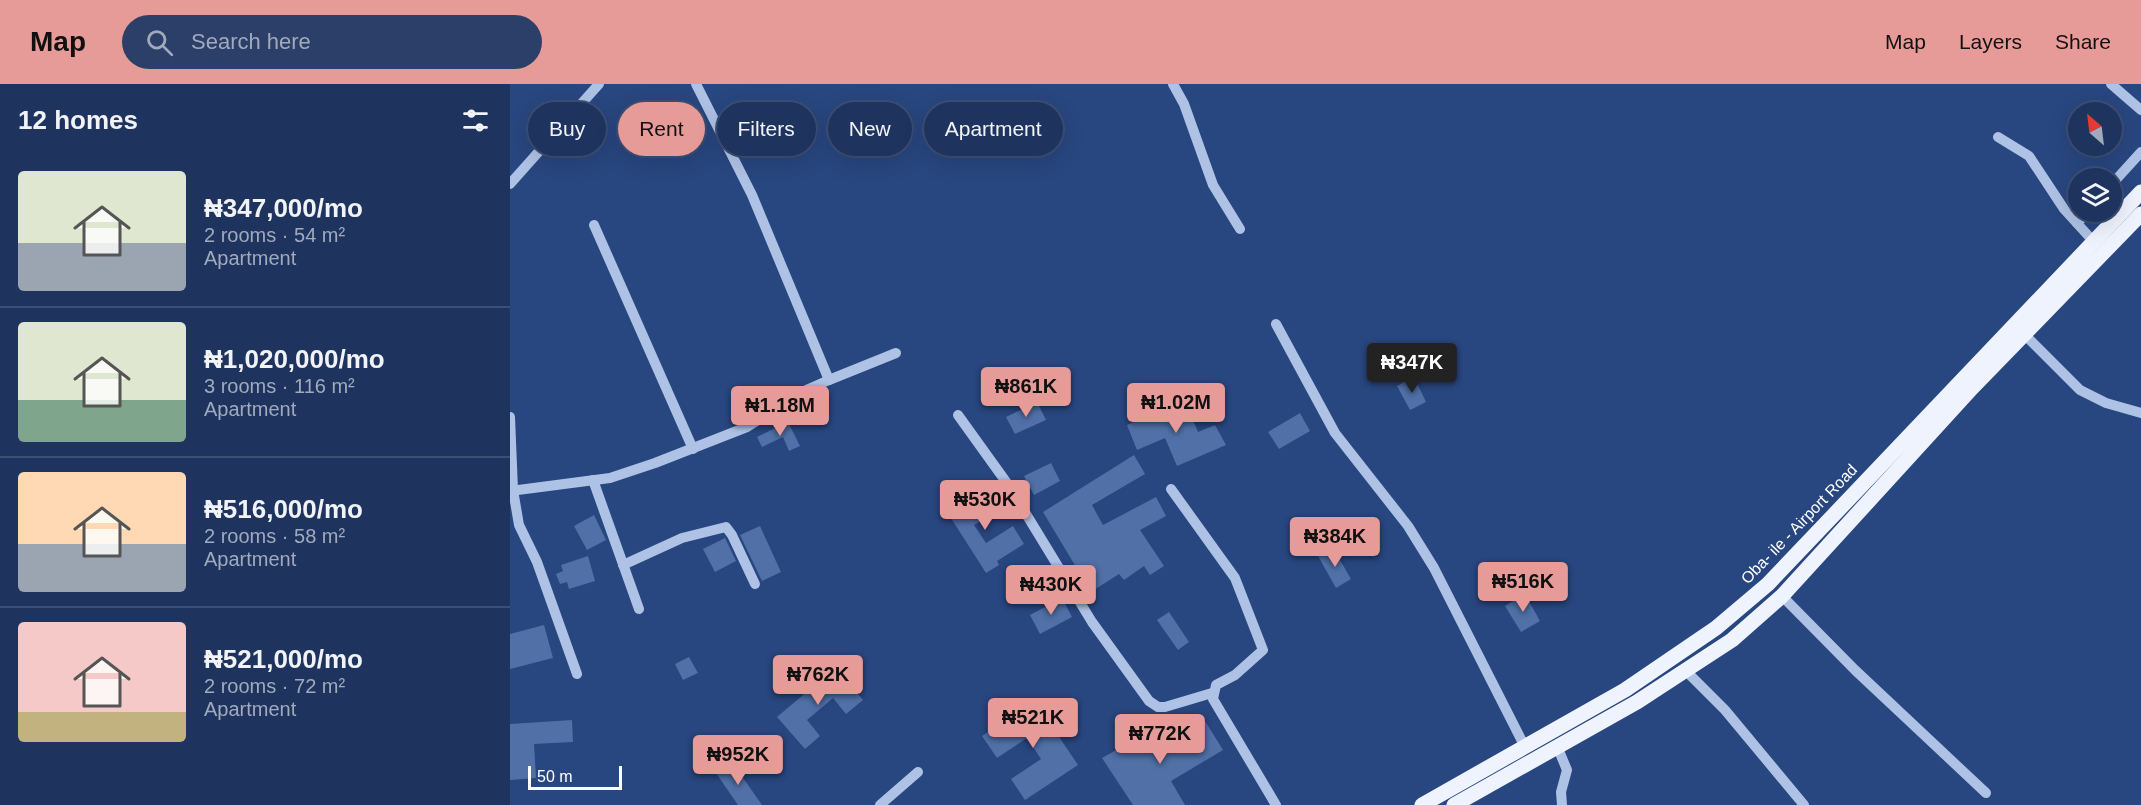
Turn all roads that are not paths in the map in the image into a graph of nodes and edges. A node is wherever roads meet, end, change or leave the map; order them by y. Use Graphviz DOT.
graph roads {
  1 [pos="599,84"];
  2 [pos="696,84"];
  3 [pos="1173,84"];
  4 [pos="2111,84"];
  5 [pos="2141,110"];
  6 [pos="1998,137"];
  7 [pos="2141,152"];
  8 [pos="2122,173"];
  9 [pos="510,184"];
  10 [pos="2141,192"];
  11 [pos="2141,214"];
  12 [pos="2077,223"];
  13 [pos="594,225"];
  14 [pos="1240,230"];
  15 [pos="2094,242"];
  16 [pos="2040,310"];
  17 [pos="1276,324"];
  18 [pos="2025,335"];
  19 [pos="896,353"];
  20 [pos="829,380"];
  21 [pos="2141,413"];
  22 [pos="958,414"];
  23 [pos="510,417"];
  24 [pos="693,450"];
  25 [pos="592,480"];
  26 [pos="1170,489"];
  27 [pos="512,490"];
  28 [pos="623,565"];
  29 [pos="755,584"];
  30 [pos="1782,596"];
  31 [pos="639,609"];
  32 [pos="1687,672"];
  33 [pos="577,674"];
  34 [pos="1212,693"];
  35 [pos="1557,746"];
  36 [pos="1525,747"];
  37 [pos="918,772"];
  38 [pos="1986,794"];
  39 [pos="880,805"];
  40 [pos="1276,805"];
  41 [pos="1422,805"];
  42 [pos="1454,805"];
  43 [pos="1562,805"];
  44 [pos="1804,805"];
  1 -- 9 [label="street"];
  2 -- 20 [label="street"];
  3 -- 14 [label="street"];
  4 -- 5 [label="street"];
  6 -- 12 [label="street"];
  7 -- 8 [label="street"];
  10 -- 15 [label="main road, Oba- ile - Airport Road"];
  11 -- 16 [label="main road, Oba- ile - Airport Road"];
  12 -- 15 [label="street"];
  13 -- 24 [label="street"];
  15 -- 16 [label="main road, Oba- ile - Airport Road"];
  16 -- 18 [label="main road, Oba- ile - Airport Road"];
  16 -- 36 [label="main road, Oba- ile - Airport Road"];
  17 -- 36 [label="street"];
  18 -- 21 [label="street"];
  18 -- 30 [label="main road, Oba- ile - Airport Road"];
  19 -- 20 [label="street"];
  20 -- 24 [label="street"];
  22 -- 34 [label="street"];
  23 -- 27 [label="street"];
  24 -- 25 [label="street"];
  25 -- 27 [label="street"];
  25 -- 28 [label="street"];
  26 -- 34 [label="street"];
  27 -- 33 [label="street"];
  28 -- 29 [label="street"];
  28 -- 31 [label="street"];
  30 -- 32 [label="main road, Oba- ile - Airport Road"];
  30 -- 38 [label="street"];
  32 -- 35 [label="main road, Oba- ile - Airport Road"];
  32 -- 44 [label="street"];
  34 -- 40 [label="street"];
  35 -- 42 [label="main road, Oba- ile - Airport Road"];
  35 -- 43 [label="street"];
  36 -- 41 [label="main road, Oba- ile - Airport Road"];
  37 -- 39 [label="street"];
}
